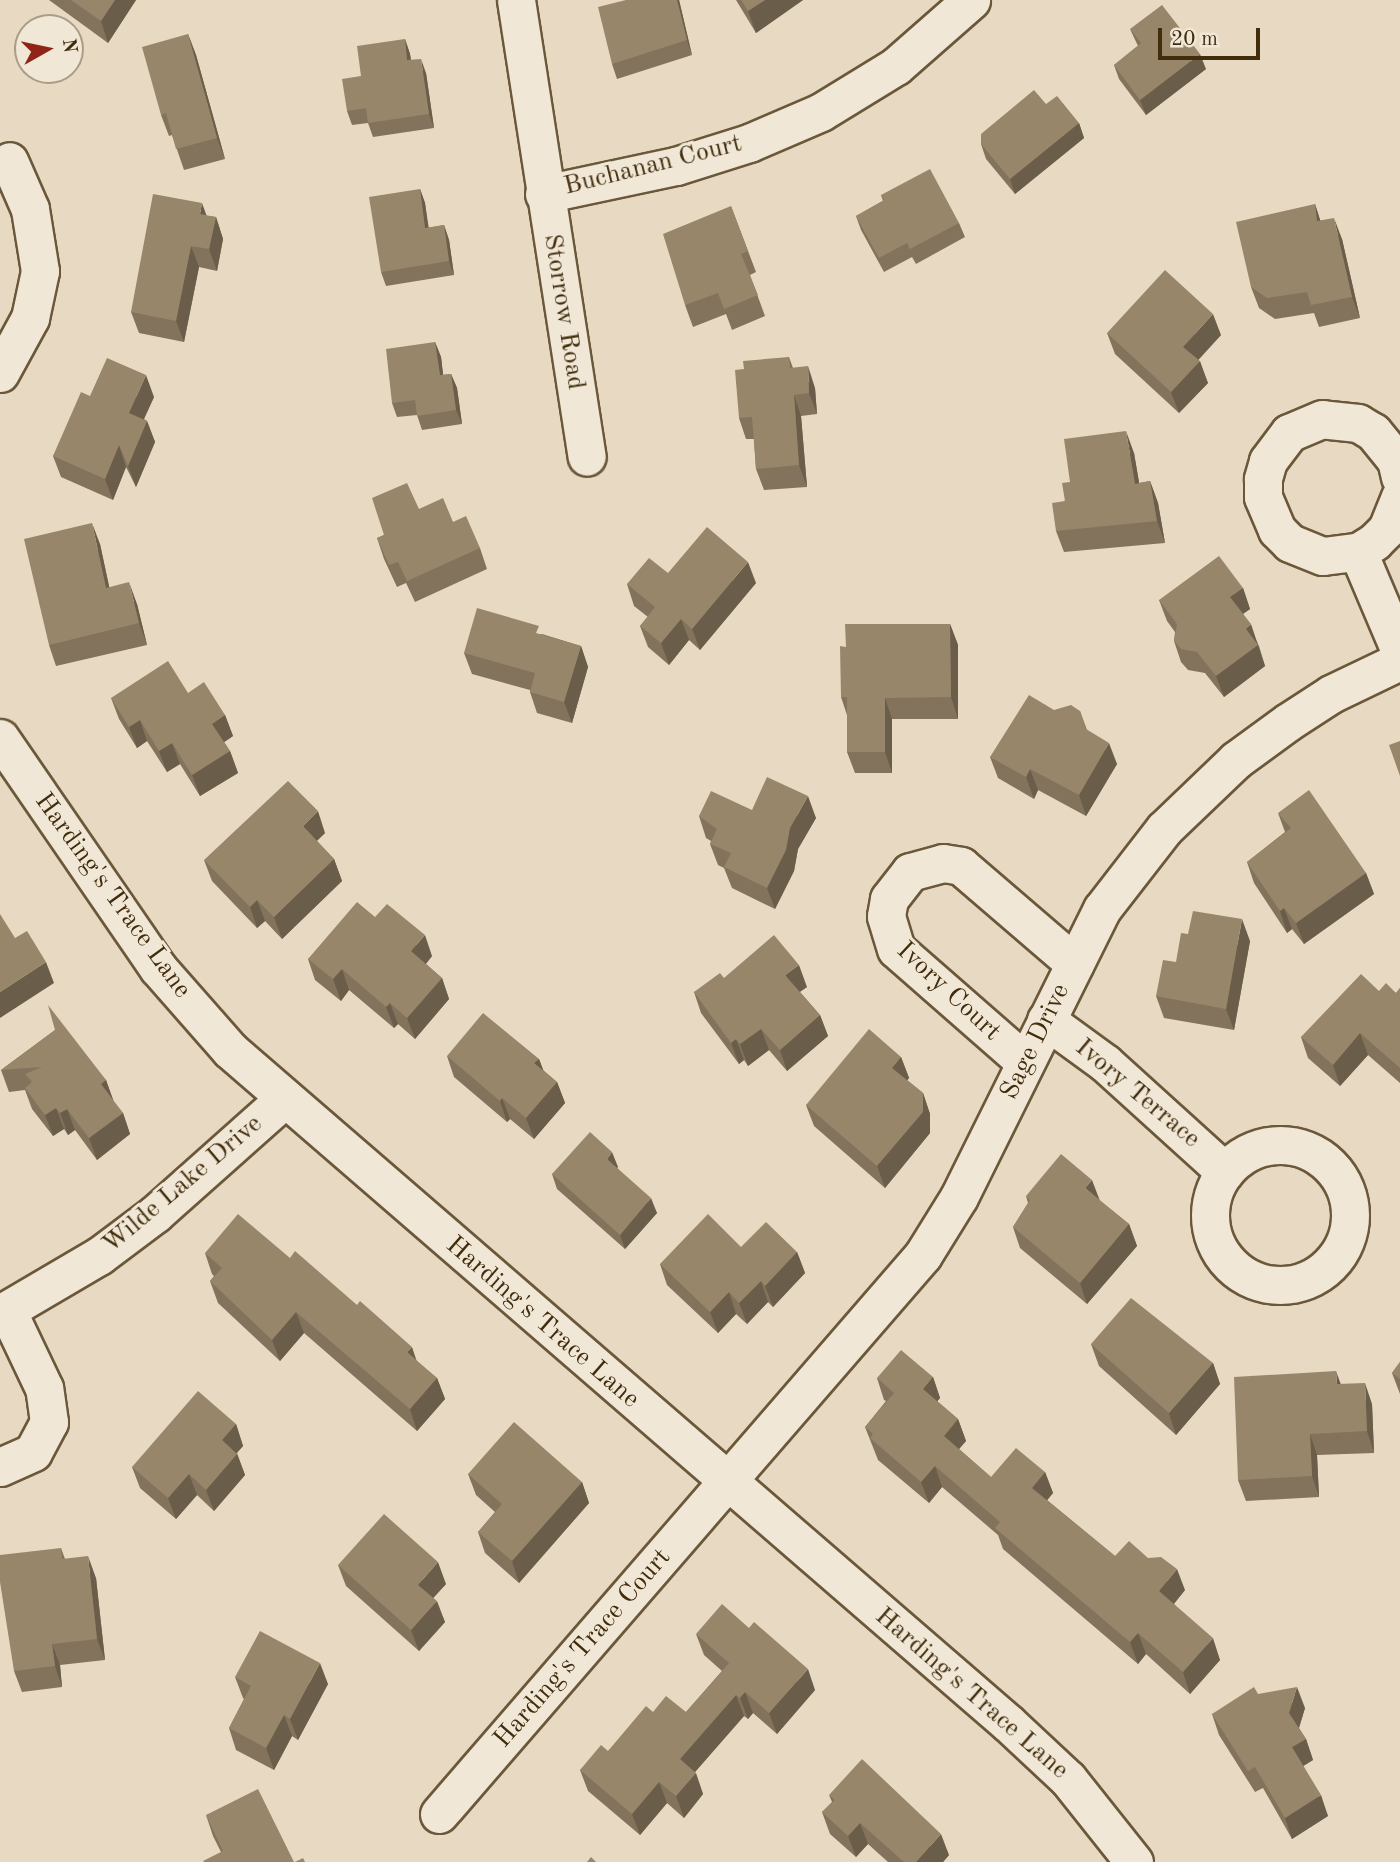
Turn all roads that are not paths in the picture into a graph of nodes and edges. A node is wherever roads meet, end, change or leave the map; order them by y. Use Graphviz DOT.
graph roads {
  1 [pos="516,0"];
  2 [pos="971,0"];
  3 [pos="9,160"];
  4 [pos="544,194"];
  5 [pos="0,373"];
  6 [pos="587,457"];
  7 [pos="1400,477"];
  8 [pos="1400,497"];
  9 [pos="1359,552"];
  10 [pos="1400,651"];
  11 [pos="1400,661"];
  12 [pos="0,738"];
  13 [pos="1075,964"];
  14 [pos="1046,1020"];
  15 [pos="1025,1062"];
  16 [pos="284,1099"];
  17 [pos="1225,1172"];
  18 [pos="4,1312"];
  19 [pos="0,1467"];
  20 [pos="726,1482"];
  21 [pos="439,1814"];
  22 [pos="1134,1862"];
  1 -- 4 [label="street, Storrow Road"];
  2 -- 4 [label="street, Buchanan Court"];
  3 -- 5 [label="street"];
  4 -- 6 [label="street, Storrow Road"];
  7 -- 9 [label="street"];
  8 -- 9 [label="street"];
  9 -- 10 [label="street"];
  11 -- 13 [label="street, Sage Drive"];
  12 -- 16 [label="street, Harding's Trace Lane"];
  13 -- 14 [label="street, Sage Drive"];
  13 -- 15 [label="street, Ivory Court"];
  14 -- 15 [label="street, Sage Drive"];
  14 -- 17 [label="street, Ivory Terrace"];
  15 -- 20 [label="street, Sage Drive"];
  16 -- 18 [label="street, Wilde Lake Drive"];
  16 -- 20 [label="street, Harding's Trace Lane"];
  18 -- 19 [label="street, Wilde Lake Drive"];
  20 -- 21 [label="street, Harding's Trace Court"];
  20 -- 22 [label="street, Harding's Trace Lane"];
}
